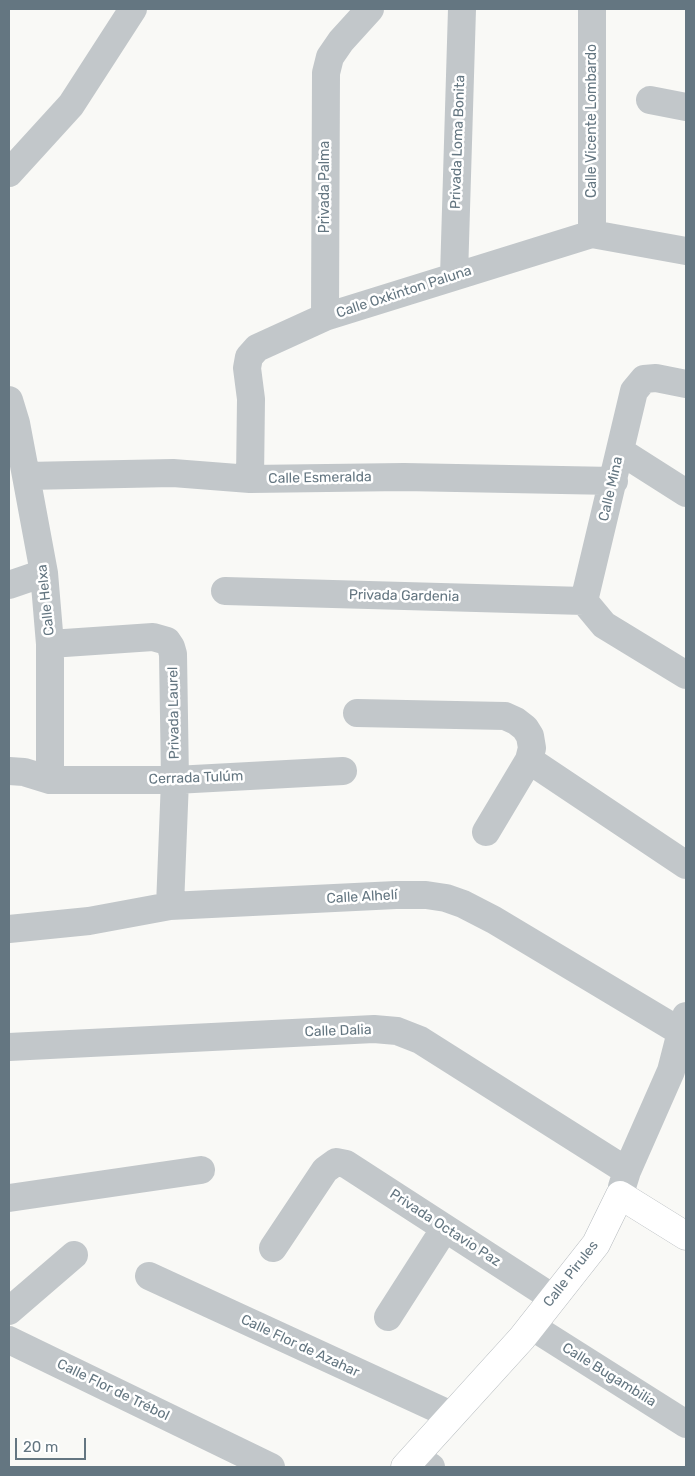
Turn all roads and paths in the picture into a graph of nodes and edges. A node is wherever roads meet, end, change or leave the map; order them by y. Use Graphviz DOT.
graph roads {
  1 [pos="133,9"];
  2 [pos="370,9"];
  3 [pos="462,9"];
  4 [pos="592,9"];
  5 [pos="650,100"];
  6 [pos="686,107"];
  7 [pos="9,173"];
  8 [pos="592,234"];
  9 [pos="686,251"];
  10 [pos="454,276"];
  11 [pos="325,318"];
  12 [pos="686,384"];
  13 [pos="11,414"];
  14 [pos="620,452"];
  15 [pos="26,476"];
  16 [pos="250,479"];
  17 [pos="614,481"];
  18 [pos="686,493"];
  19 [pos="44,574"];
  20 [pos="9,585"];
  21 [pos="225,592"];
  22 [pos="584,601"];
  23 [pos="50,644"];
  24 [pos="686,675"];
  25 [pos="357,714"];
  26 [pos="530,748"];
  27 [pos="343,770"];
  28 [pos="9,771"];
  29 [pos="50,780"];
  30 [pos="175,780"];
  31 [pos="486,832"];
  32 [pos="686,865"];
  33 [pos="170,906"];
  34 [pos="9,929"];
  35 [pos="683,1024"];
  36 [pos="9,1047"];
  37 [pos="679,1077"];
  38 [pos="201,1170"];
  39 [pos="624,1183"];
  40 [pos="9,1198"];
  41 [pos="445,1228"];
  42 [pos="686,1236"];
  43 [pos="273,1248"];
  44 [pos="74,1255"];
  45 [pos="149,1276"];
  46 [pos="553,1298"];
  47 [pos="9,1311"];
  48 [pos="388,1317"];
  49 [pos="531,1326"];
  50 [pos="9,1340"];
  51 [pos="451,1415"];
  52 [pos="686,1424"];
  53 [pos="417,1464"];
  54 [pos="271,1467"];
  1 -- 7 [label="street"];
  2 -- 11 [label="street, Privada Palma"];
  3 -- 10 [label="street, Privada Loma Bonita"];
  4 -- 8 [label="street, Calle Vicente Lombardo"];
  5 -- 6 [label="street"];
  8 -- 9 [label="street, Calle Oxkinton Paluna"];
  8 -- 10 [label="street, Calle Oxkinton Paluna"];
  10 -- 11 [label="street, Calle Oxkinton Paluna"];
  11 -- 16 [label="street, Calle Oxkinton Paluna"];
  12 -- 14 [label="street, Calle Mina"];
  13 -- 15 [label="street, Calle Helxa"];
  14 -- 17 [label="street, Calle Mina"];
  14 -- 18 [label="street"];
  15 -- 16 [label="street, Calle Esmeralda"];
  15 -- 19 [label="street, Calle Helxa"];
  16 -- 17 [label="street, Calle Esmeralda"];
  17 -- 22 [label="street, Calle Mina"];
  19 -- 20 [label="street"];
  19 -- 23 [label="street, Calle Helxa"];
  21 -- 22 [label="street, Privada Gardenia"];
  22 -- 24 [label="street"];
  23 -- 29 [label="street, Calle Helxa"];
  23 -- 30 [label="street, Privada Laurel"];
  25 -- 26 [label="street"];
  26 -- 31 [label="street"];
  26 -- 32 [label="street"];
  27 -- 30 [label="street, Cerrada Tulúm"];
  28 -- 29 [label="street, Cerrada Tulúm"];
  29 -- 30 [label="street, Cerrada Tulúm"];
  30 -- 33 [label="street, Privada Laurel"];
  33 -- 34 [label="street, Calle Alhelí"];
  33 -- 35 [label="street, Calle Alhelí"];
  35 -- 37 [label="street, Calle Pirules"];
  36 -- 39 [label="street, Calle Dalia"];
  37 -- 39 [label="street, Calle Pirules"];
  38 -- 40 [label="street"];
  39 -- 42 [label="main road"];
  39 -- 46 [label="main road, Calle Pirules"];
  41 -- 43 [label="street, Privada Octavio Paz"];
  41 -- 46 [label="street, Privada Octavio Paz"];
  41 -- 48 [label="street"];
  44 -- 47 [label="street"];
  45 -- 51 [label="street, Calle Flor de Azahar"];
  46 -- 49 [label="main road, Calle Pirules"];
  49 -- 51 [label="main road, Calle Pirules"];
  49 -- 52 [label="street, Calle Bugambilia"];
  50 -- 54 [label="street, Calle Flor de Trébol"];
  51 -- 53 [label="main road, Calle Pirules"];
}
